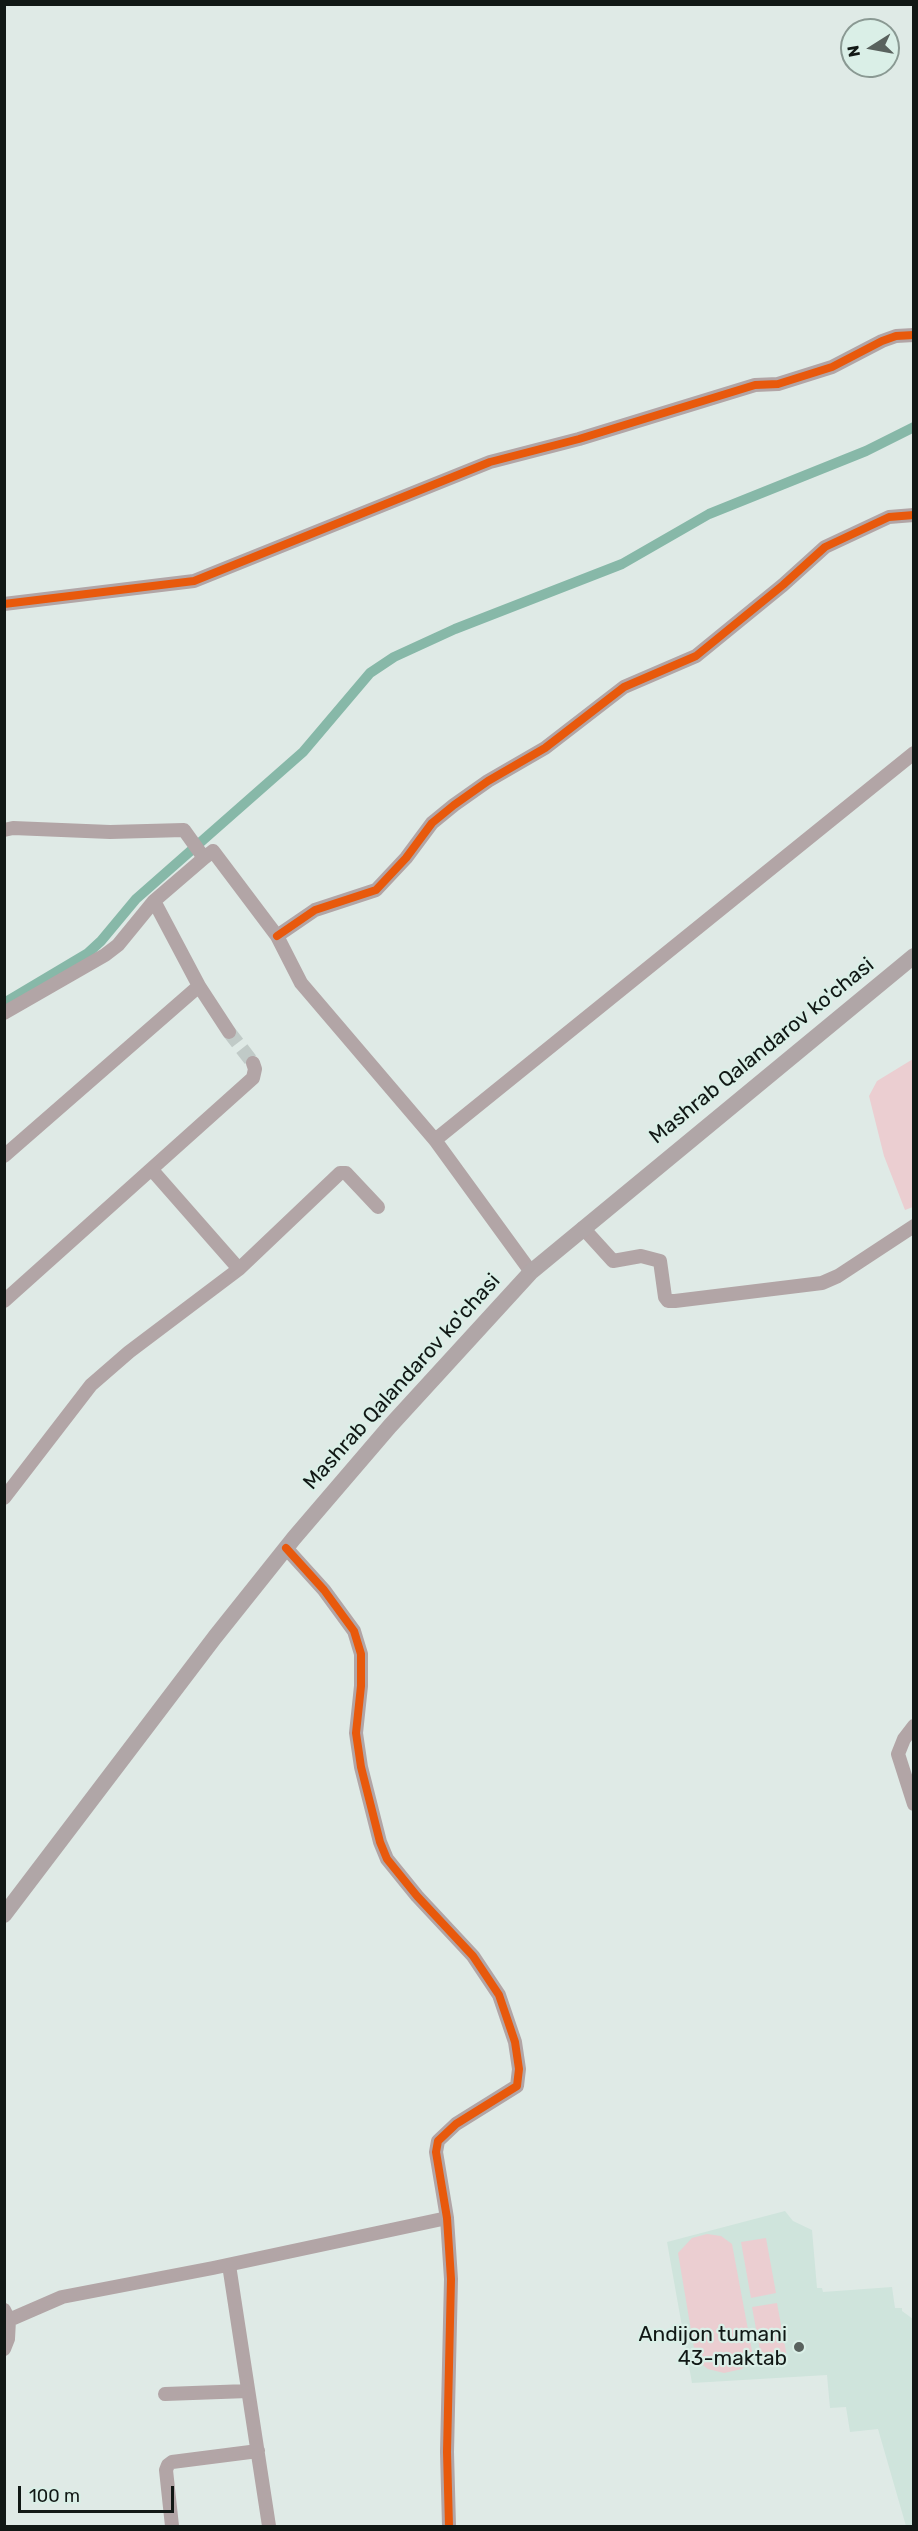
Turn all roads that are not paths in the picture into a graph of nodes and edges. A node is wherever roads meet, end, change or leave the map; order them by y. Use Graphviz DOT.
graph roads {
  1 [pos="914,335"];
  2 [pos="914,515"];
  3 [pos="4,603"];
  4 [pos="914,753"];
  5 [pos="4,830"];
  6 [pos="202,856"];
  7 [pos="154,901"];
  8 [pos="277,936"];
  9 [pos="914,956"];
  10 [pos="199,986"];
  11 [pos="4,1013"];
  12 [pos="229,1032"];
  13 [pos="253,1063"];
  14 [pos="435,1140"];
  15 [pos="4,1156"];
  16 [pos="152,1170"];
  17 [pos="378,1207"];
  18 [pos="914,1226"];
  19 [pos="583,1228"];
  20 [pos="239,1269"];
  21 [pos="531,1272"];
  22 [pos="4,1301"];
  23 [pos="4,1498"];
  24 [pos="286,1548"];
  25 [pos="914,1725"];
  26 [pos="914,1804"];
  27 [pos="4,1915"];
  28 [pos="447,2218"];
  29 [pos="229,2265"];
  30 [pos="7,2315"];
  31 [pos="4,2349"];
  32 [pos="248,2391"];
  33 [pos="165,2394"];
  34 [pos="258,2451"];
  35 [pos="172,2526"];
  36 [pos="269,2526"];
  37 [pos="449,2526"];
  1 -- 3 [label="street"];
  2 -- 8 [label="street"];
  4 -- 14 [label="street"];
  5 -- 6 [label="street"];
  6 -- 7 [label="street"];
  6 -- 8 [label="street"];
  7 -- 10 [label="street"];
  7 -- 11 [label="street"];
  8 -- 14 [label="street"];
  9 -- 19 [label="main road, Mashrab Qalandarov ko'chasi"];
  10 -- 12 [label="street"];
  10 -- 15 [label="street"];
  13 -- 16 [label="street"];
  14 -- 21 [label="street"];
  16 -- 20 [label="street"];
  16 -- 22 [label="street"];
  17 -- 20 [label="street"];
  18 -- 19 [label="street"];
  19 -- 21 [label="main road, Mashrab Qalandarov ko'chasi"];
  20 -- 23 [label="street"];
  21 -- 24 [label="main road, Mashrab Qalandarov ko'chasi"];
  24 -- 27 [label="main road, Mashrab Qalandarov ko'chasi"];
  24 -- 28 [label="street"];
  25 -- 26 [label="street"];
  28 -- 29 [label="street"];
  28 -- 37 [label="street"];
  29 -- 30 [label="street"];
  29 -- 32 [label="street"];
  30 -- 31 [label="street"];
  32 -- 33 [label="street"];
  32 -- 34 [label="street"];
  34 -- 35 [label="street"];
  34 -- 36 [label="street"];
}
